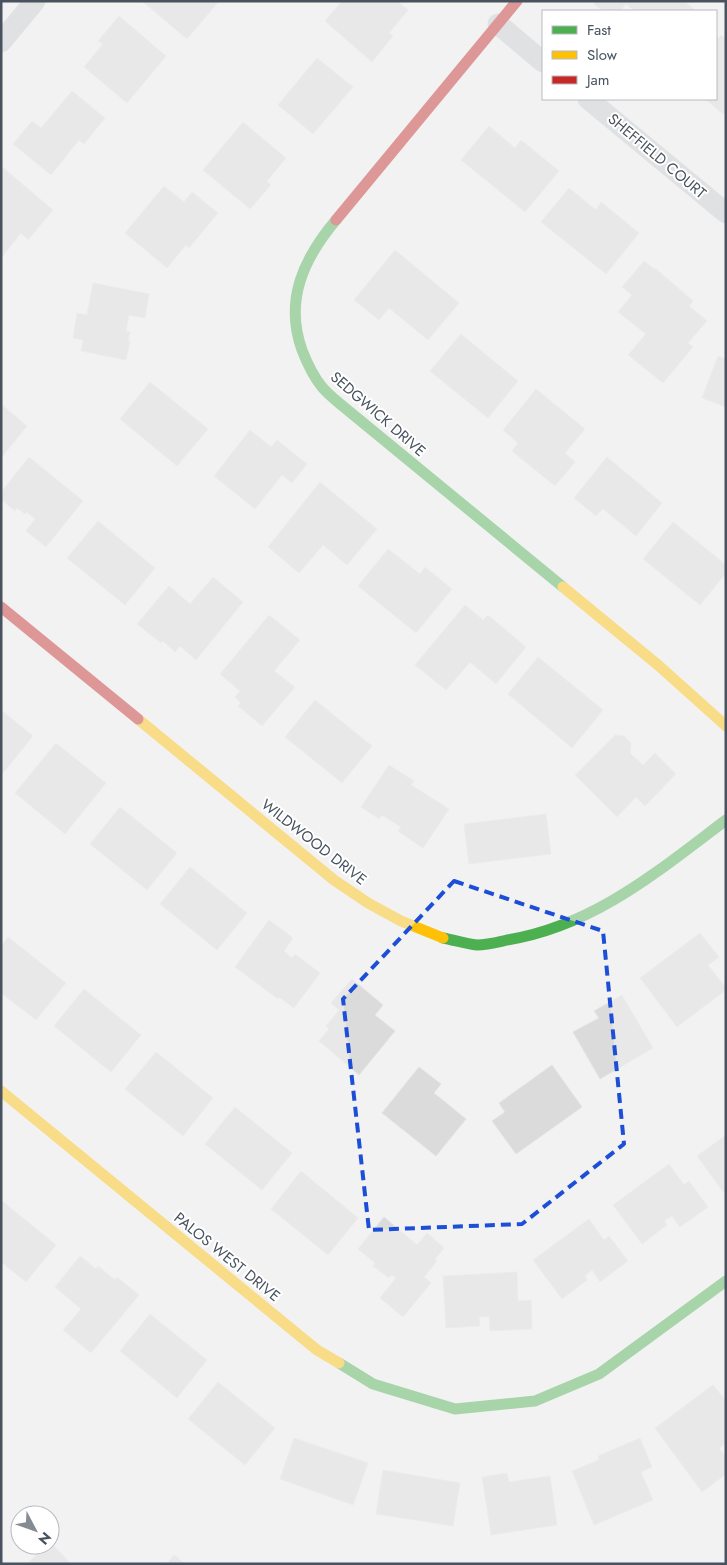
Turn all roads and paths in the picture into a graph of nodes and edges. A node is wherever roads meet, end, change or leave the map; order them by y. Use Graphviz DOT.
graph roads {
  1 [pos="35,1"];
  2 [pos="517,1"];
  3 [pos="498,24"];
  4 [pos="1,42"];
  5 [pos="542,61"];
  6 [pos="589,100"];
  7 [pos="726,213"];
  8 [pos="1,606"];
  9 [pos="726,726"];
  10 [pos="726,820"];
  11 [pos="1,1091"];
  12 [pos="726,1281"];
  1 -- 4 [label="street"];
  2 -- 3 [label="street, SEDGWICK DRIVE"];
  3 -- 5 [label="street"];
  3 -- 9 [label="street, SEDGWICK DRIVE"];
  6 -- 7 [label="street, SHEFFIELD COURT"];
  8 -- 10 [label="street, WILDWOOD DRIVE"];
  11 -- 12 [label="street, PALOS WEST DRIVE"];
}
